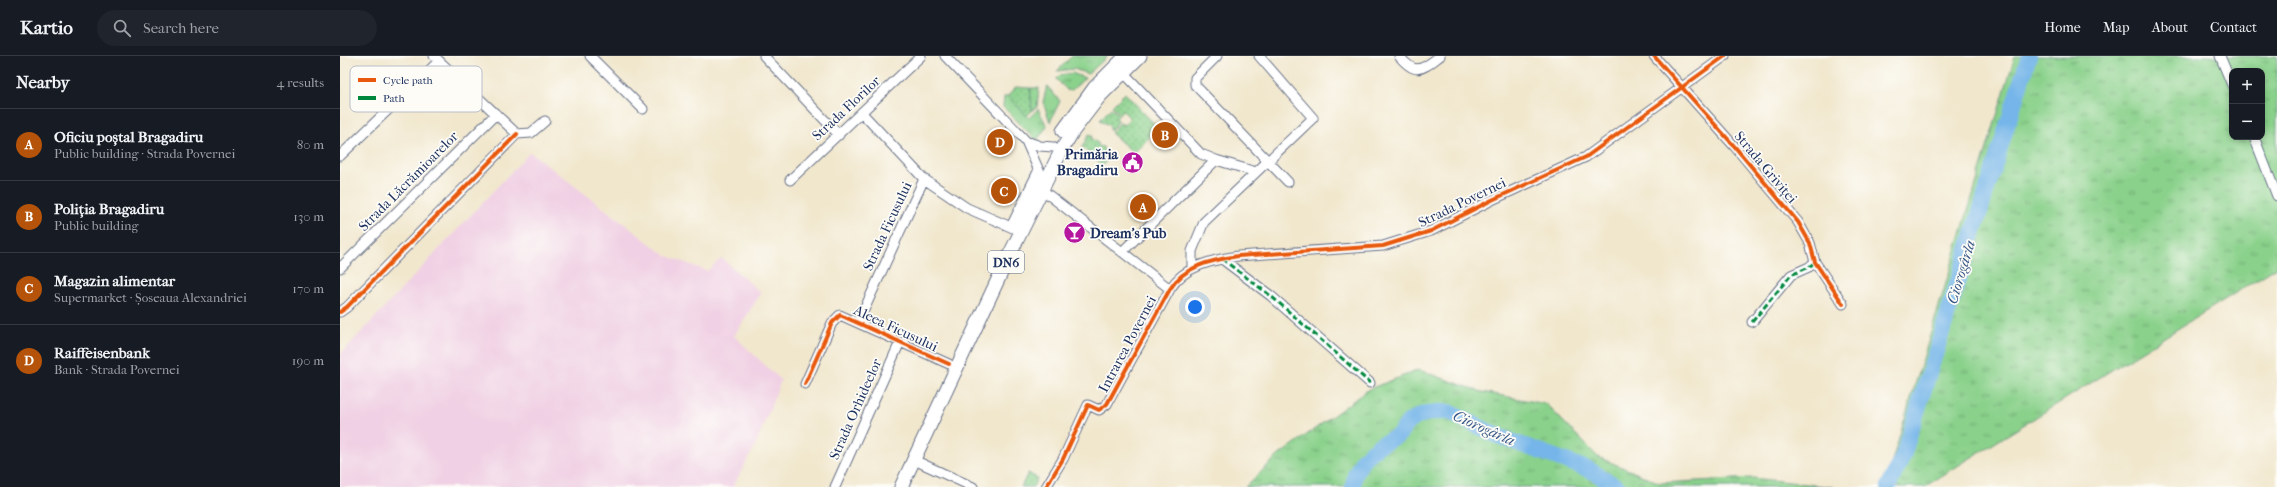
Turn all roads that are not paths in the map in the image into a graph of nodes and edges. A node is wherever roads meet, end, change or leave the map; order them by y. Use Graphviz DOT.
graph roads {
  1 [pos="590,56"];
  2 [pos="764,56"];
  3 [pos="921,56"];
  4 [pos="945,56"];
  5 [pos="1127,56"];
  6 [pos="1140,56"];
  7 [pos="1217,56"];
  8 [pos="1259,56"];
  9 [pos="1399,56"];
  10 [pos="1440,56"];
  11 [pos="1654,56"];
  12 [pos="1725,56"];
  13 [pos="2220,56"];
  14 [pos="437,58"];
  15 [pos="429,66"];
  16 [pos="445,66"];
  17 [pos="1123,72"];
  18 [pos="2229,78"];
  19 [pos="1682,88"];
  20 [pos="482,101"];
  21 [pos="643,109"];
  22 [pos="384,112"];
  23 [pos="862,113"];
  24 [pos="496,114"];
  25 [pos="545,121"];
  26 [pos="517,134"];
  27 [pos="839,135"];
  28 [pos="2255,140"];
  29 [pos="1026,141"];
  30 [pos="1053,147"];
  31 [pos="340,156"];
  32 [pos="1216,160"];
  33 [pos="1267,161"];
  34 [pos="1256,172"];
  35 [pos="1040,173"];
  36 [pos="924,179"];
  37 [pos="790,180"];
  38 [pos="1288,182"];
  39 [pos="1041,189"];
  40 [pos="2277,196"];
  41 [pos="1013,228"];
  42 [pos="1122,252"];
  43 [pos="1222,259"];
  44 [pos="1814,262"];
  45 [pos="340,268"];
  46 [pos="1192,269"];
  47 [pos="1176,279"];
  48 [pos="1168,291"];
  49 [pos="1843,304"];
  50 [pos="340,312"];
  51 [pos="1752,322"];
  52 [pos="858,323"];
  53 [pos="900,342"];
  54 [pos="949,364"];
  55 [pos="1370,382"];
  56 [pos="805,384"];
  57 [pos="914,460"];
  58 [pos="835,487"];
  59 [pos="891,487"];
  60 [pos="901,487"];
  61 [pos="973,487"];
  62 [pos="1046,487"];
  1 -- 21 [label="street"];
  2 -- 27 [label="street"];
  3 -- 23 [label="street, Strada Florilor"];
  4 -- 29 [label="street"];
  5 -- 30 [label="highway, DN6"];
  6 -- 17 [label="highway, DN6"];
  7 -- 33 [label="street"];
  8 -- 33 [label="street"];
  9 -- 10 [label="street"];
  11 -- 19 [label="street, Strada Griviței"];
  12 -- 19 [label="street, Strada Povernei"];
  13 -- 18 [label="street"];
  14 -- 15 [label="street"];
  14 -- 16 [label="street"];
  17 -- 32 [label="street"];
  17 -- 39 [label="highway, DN6"];
  19 -- 43 [label="street, Strada Povernei"];
  19 -- 44 [label="street, Strada Griviței"];
  20 -- 24 [label="street"];
  22 -- 31 [label="street"];
  23 -- 27 [label="street, Strada Florilor"];
  23 -- 36 [label="street, Strada Ficusului"];
  24 -- 26 [label="street"];
  24 -- 45 [label="street, Strada Lăcrămioarelor"];
  25 -- 26 [label="street"];
  26 -- 50 [label="street"];
  27 -- 37 [label="street, Strada Florilor"];
  28 -- 40 [label="street"];
  29 -- 30 [label="street"];
  29 -- 35 [label="street"];
  30 -- 35 [label="highway, DN6"];
  32 -- 34 [label="street"];
  32 -- 42 [label="street"];
  33 -- 34 [label="street"];
  33 -- 38 [label="street"];
  34 -- 46 [label="street"];
  35 -- 41 [label="highway, DN6"];
  36 -- 41 [label="street"];
  36 -- 52 [label="street, Strada Ficusului"];
  39 -- 42 [label="street"];
  39 -- 57 [label="highway, DN6"];
  41 -- 54 [label="highway, DN6"];
  42 -- 48 [label="street"];
  43 -- 46 [label="street, Strada Povernei"];
  43 -- 55 [label="street"];
  44 -- 49 [label="street, Strada Griviței"];
  44 -- 51 [label="street"];
  46 -- 47 [label="street, Strada Povernei"];
  47 -- 48 [label="street, Intrarea Povernei"];
  48 -- 62 [label="street, Intrarea Povernei"];
  52 -- 53 [label="street, Aleea Ficusului"];
  52 -- 56 [label="street, Aleea Ficusului"];
  53 -- 54 [label="street, Aleea Ficusului"];
  53 -- 58 [label="street, Strada Orhideelor"];
  54 -- 59 [label="highway, DN6"];
  57 -- 60 [label="highway, DN6"];
  57 -- 61 [label="street"];
}
